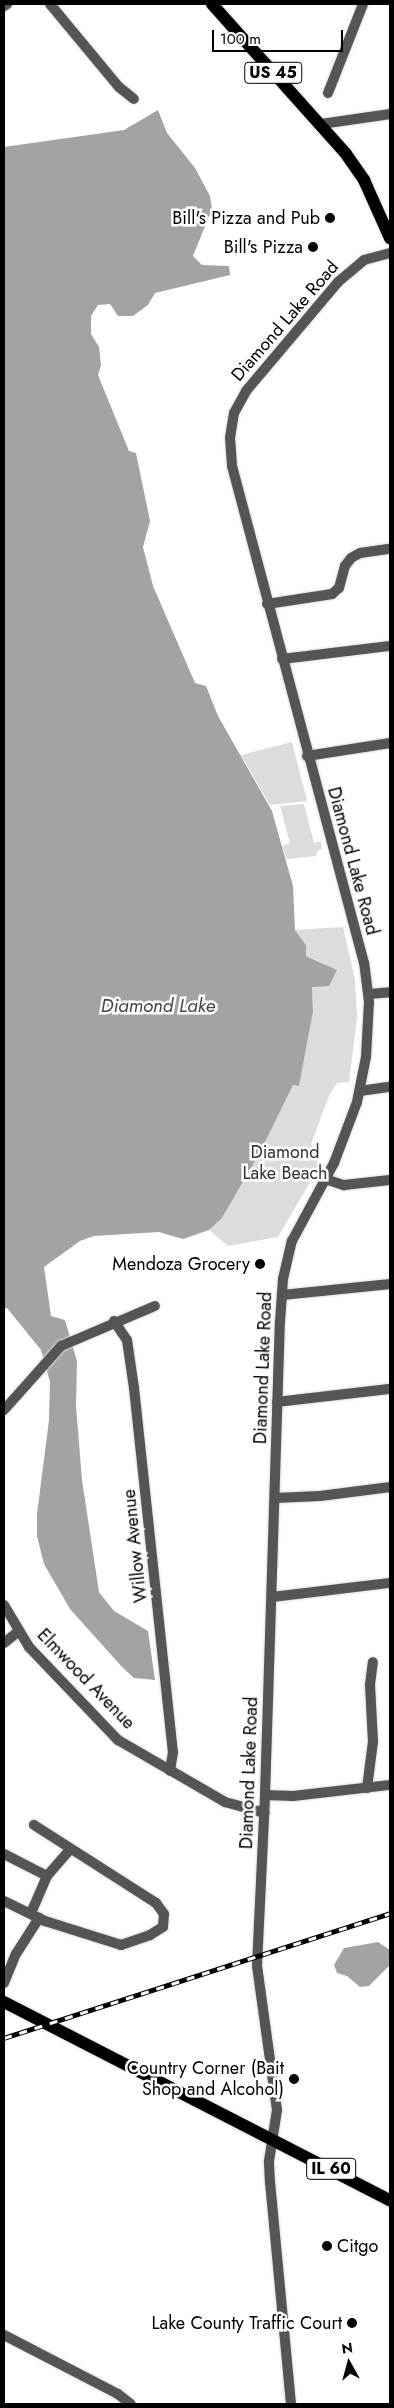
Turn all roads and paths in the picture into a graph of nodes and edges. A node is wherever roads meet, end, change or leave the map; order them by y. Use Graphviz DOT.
graph roads {
  1 [pos="7,4"];
  2 [pos="50,4"];
  3 [pos="212,4"];
  4 [pos="363,4"];
  5 [pos="4,6"];
  6 [pos="328,93"];
  7 [pos="134,99"];
  8 [pos="390,114"];
  9 [pos="321,124"];
  10 [pos="390,238"];
  11 [pos="390,253"];
  12 [pos="390,549"];
  13 [pos="267,604"];
  14 [pos="390,646"];
  15 [pos="282,659"];
  16 [pos="390,742"];
  17 [pos="307,756"];
  18 [pos="390,992"];
  19 [pos="369,994"];
  20 [pos="390,1087"];
  21 [pos="360,1091"];
  22 [pos="325,1179"];
  23 [pos="390,1180"];
  24 [pos="390,1284"];
  25 [pos="282,1295"];
  26 [pos="155,1306"];
  27 [pos="114,1321"];
  28 [pos="390,1389"];
  29 [pos="277,1402"];
  30 [pos="4,1410"];
  31 [pos="390,1487"];
  32 [pos="275,1498"];
  33 [pos="390,1583"];
  34 [pos="272,1597"];
  35 [pos="4,1605"];
  36 [pos="19,1631"];
  37 [pos="4,1643"];
  38 [pos="373,1662"];
  39 [pos="170,1771"];
  40 [pos="390,1785"];
  41 [pos="367,1788"];
  42 [pos="266,1795"];
  43 [pos="265,1813"];
  44 [pos="34,1826"];
  45 [pos="70,1850"];
  46 [pos="4,1854"];
  47 [pos="47,1876"];
  48 [pos="4,1901"];
  49 [pos="35,1916"];
  50 [pos="4,1983"];
  51 [pos="4,2002"];
  52 [pos="272,2139"];
  53 [pos="390,2200"];
  54 [pos="4,2335"];
  55 [pos="131,2404"];
  56 [pos="291,2404"];
  1 -- 5 [label="street"];
  2 -- 7 [label="street"];
  3 -- 9 [label="main road, US 45"];
  4 -- 6 [label="street"];
  8 -- 9 [label="street"];
  9 -- 10 [label="main road, US 45"];
  11 -- 13 [label="street, Diamond Lake Road"];
  12 -- 13 [label="street"];
  13 -- 15 [label="street, Diamond Lake Road"];
  14 -- 15 [label="street"];
  15 -- 17 [label="street, Diamond Lake Road"];
  16 -- 17 [label="street"];
  17 -- 19 [label="street, Diamond Lake Road"];
  18 -- 19 [label="street"];
  19 -- 21 [label="street, Diamond Lake Road"];
  20 -- 21 [label="street"];
  21 -- 22 [label="street, Diamond Lake Road"];
  22 -- 23 [label="street"];
  22 -- 25 [label="street, Diamond Lake Road"];
  24 -- 25 [label="street"];
  25 -- 29 [label="street, Diamond Lake Road"];
  26 -- 27 [label="street"];
  27 -- 30 [label="street"];
  27 -- 39 [label="street, Willow Avenue"];
  28 -- 29 [label="street"];
  29 -- 32 [label="street, Diamond Lake Road"];
  31 -- 32 [label="street"];
  32 -- 34 [label="street, Diamond Lake Road"];
  33 -- 34 [label="street"];
  34 -- 42 [label="street, Diamond Lake Road"];
  35 -- 36 [label="street, Elmwood Avenue"];
  36 -- 37 [label="street"];
  36 -- 39 [label="street, Elmwood Avenue"];
  38 -- 41 [label="street"];
  39 -- 43 [label="street, Elmwood Avenue"];
  40 -- 41 [label="street"];
  41 -- 42 [label="street"];
  42 -- 43 [label="street, Diamond Lake Road"];
  43 -- 52 [label="street, Diamond Lake Road"];
  44 -- 45 [label="street"];
  45 -- 47 [label="street"];
  45 -- 49 [label="street"];
  46 -- 47 [label="street"];
  47 -- 49 [label="street"];
  48 -- 49 [label="street"];
  49 -- 50 [label="street"];
  51 -- 52 [label="main road, IL 60"];
  52 -- 53 [label="main road, IL 60"];
  52 -- 56 [label="street, Diamond Lake Road"];
  54 -- 55 [label="street"];
}
